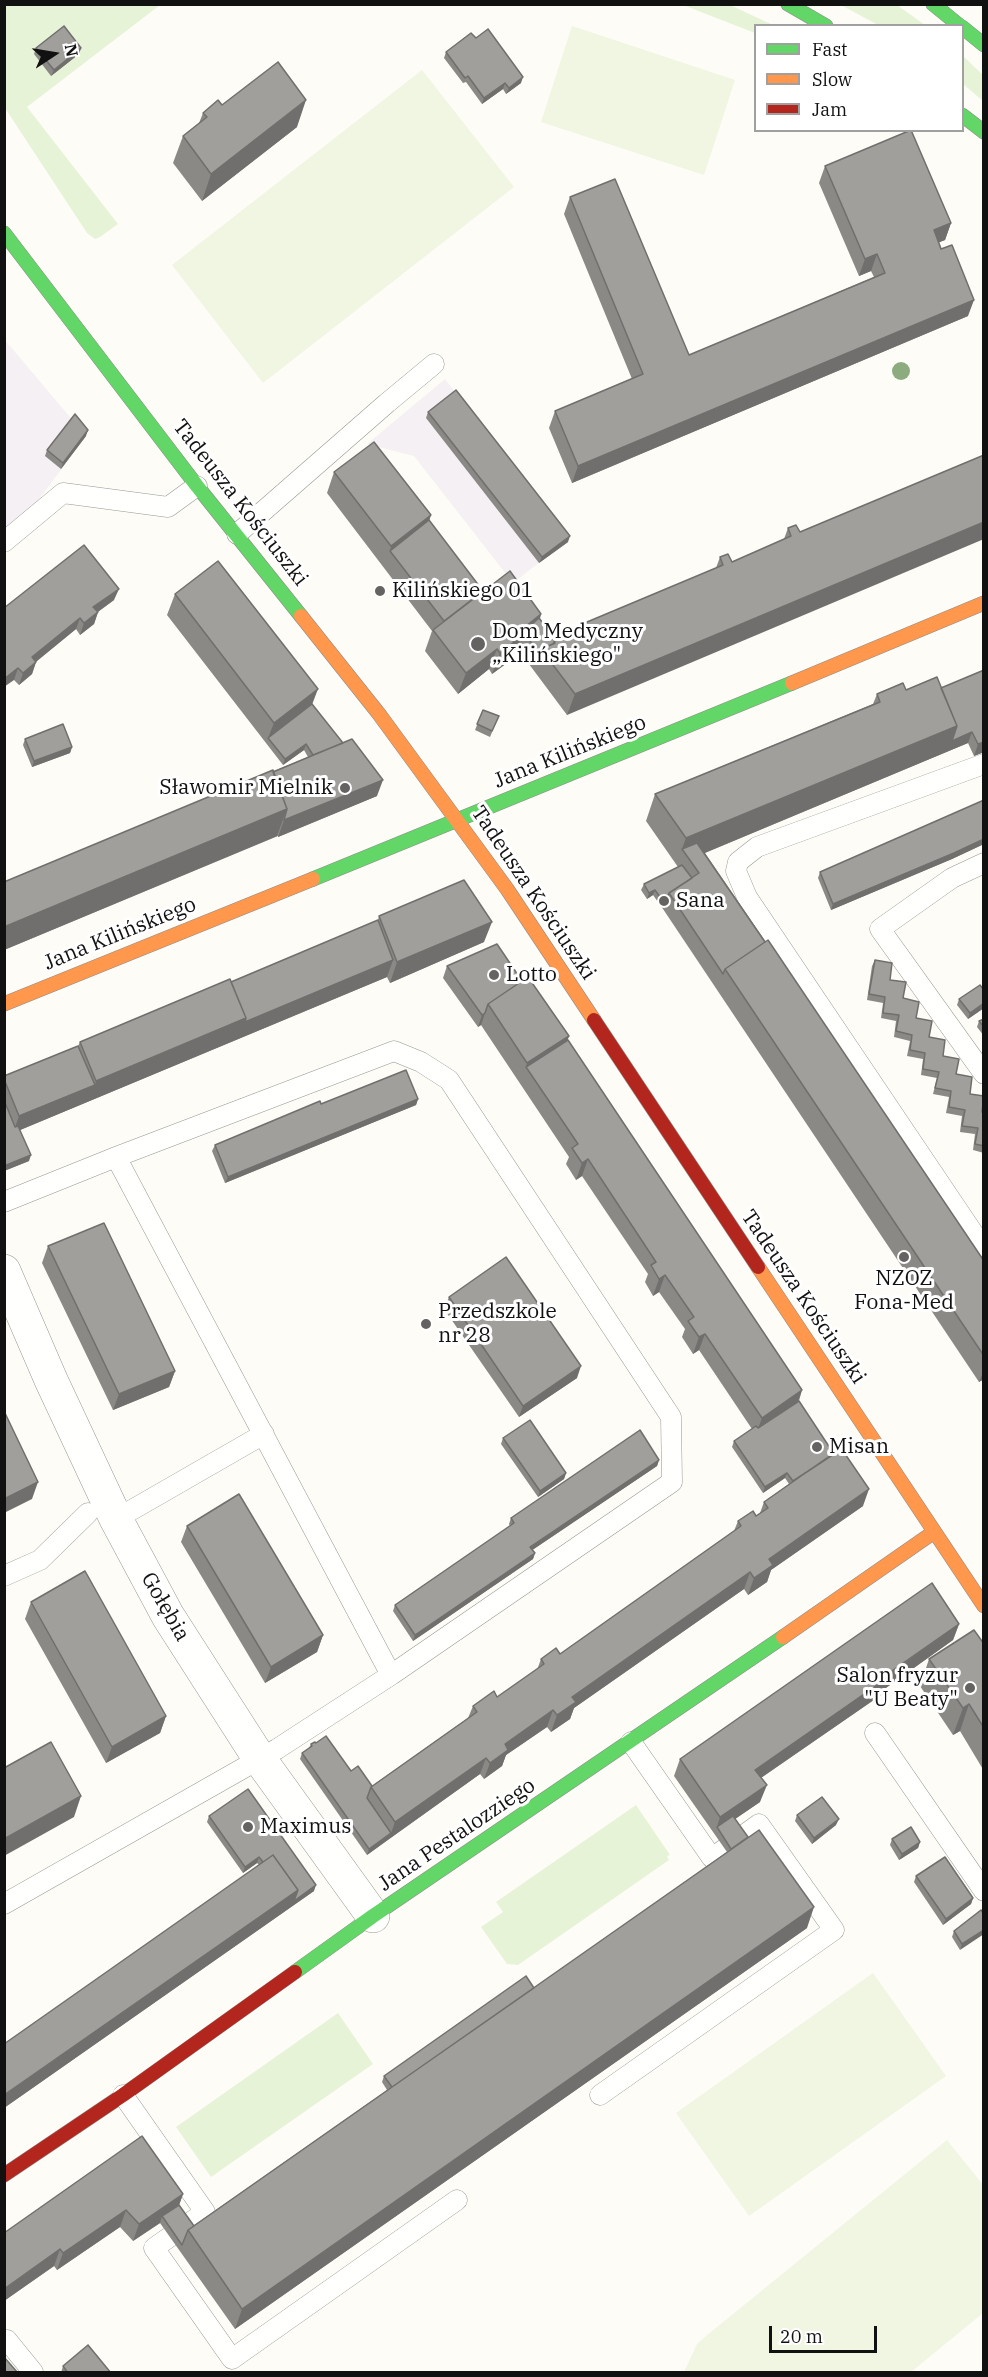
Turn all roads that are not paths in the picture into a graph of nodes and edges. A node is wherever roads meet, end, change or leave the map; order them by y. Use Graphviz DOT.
graph roads {
  1 [pos="788,4"];
  2 [pos="933,4"];
  3 [pos="823,24"];
  4 [pos="958,24"];
  5 [pos="964,28"];
  6 [pos="984,45"];
  7 [pos="964,116"];
  8 [pos="984,132"];
  9 [pos="4,233"];
  10 [pos="434,364"];
  11 [pos="197,486"];
  12 [pos="237,534"];
  13 [pos="4,542"];
  14 [pos="984,603"];
  15 [pos="984,764"];
  16 [pos="458,820"];
  17 [pos="984,863"];
  18 [pos="4,1004"];
  19 [pos="984,1074"];
  20 [pos="116,1157"];
  21 [pos="4,1202"];
  22 [pos="984,1249"];
  23 [pos="4,1271"];
  24 [pos="264,1434"];
  25 [pos="130,1511"];
  26 [pos="88,1513"];
  27 [pos="934,1532"];
  28 [pos="4,1576"];
  29 [pos="984,1606"];
  30 [pos="391,1675"];
  31 [pos="875,1733"];
  32 [pos="632,1742"];
  33 [pos="260,1758"];
  34 [pos="984,1891"];
  35 [pos="4,1904"];
  36 [pos="373,1917"];
  37 [pos="123,2095"];
  38 [pos="600,2095"];
  39 [pos="4,2175"];
  40 [pos="457,2200"];
  41 [pos="4,2340"];
  42 [pos="33,2373"];
  1 -- 3 [label="street"];
  2 -- 4 [label="street"];
  5 -- 6 [label="street"];
  7 -- 8 [label="street"];
  9 -- 11 [label="street, Tadeusza Kościuszki"];
  10 -- 12 [label="lane"];
  11 -- 12 [label="street, Tadeusza Kościuszki"];
  11 -- 13 [label="lane"];
  12 -- 16 [label="street, Tadeusza Kościuszki"];
  14 -- 16 [label="street, Jana Kilińskiego"];
  15 -- 22 [label="lane"];
  16 -- 18 [label="street, Jana Kilińskiego"];
  16 -- 27 [label="street, Tadeusza Kościuszki"];
  17 -- 19 [label="lane"];
  20 -- 21 [label="lane"];
  20 -- 24 [label="lane"];
  20 -- 30 [label="lane"];
  23 -- 33 [label="street, Gołębia"];
  24 -- 25 [label="lane"];
  24 -- 30 [label="lane"];
  26 -- 28 [label="lane"];
  27 -- 29 [label="street, Tadeusza Kościuszki"];
  27 -- 32 [label="street, Jana Pestalozziego"];
  30 -- 33 [label="lane"];
  31 -- 34 [label="lane"];
  32 -- 36 [label="street, Jana Pestalozziego"];
  32 -- 38 [label="lane"];
  33 -- 35 [label="lane"];
  33 -- 36 [label="street, Gołębia"];
  36 -- 37 [label="street, Jana Pestalozziego"];
  37 -- 39 [label="street, Jana Pestalozziego"];
  37 -- 40 [label="lane"];
  41 -- 42 [label="lane"];
}
